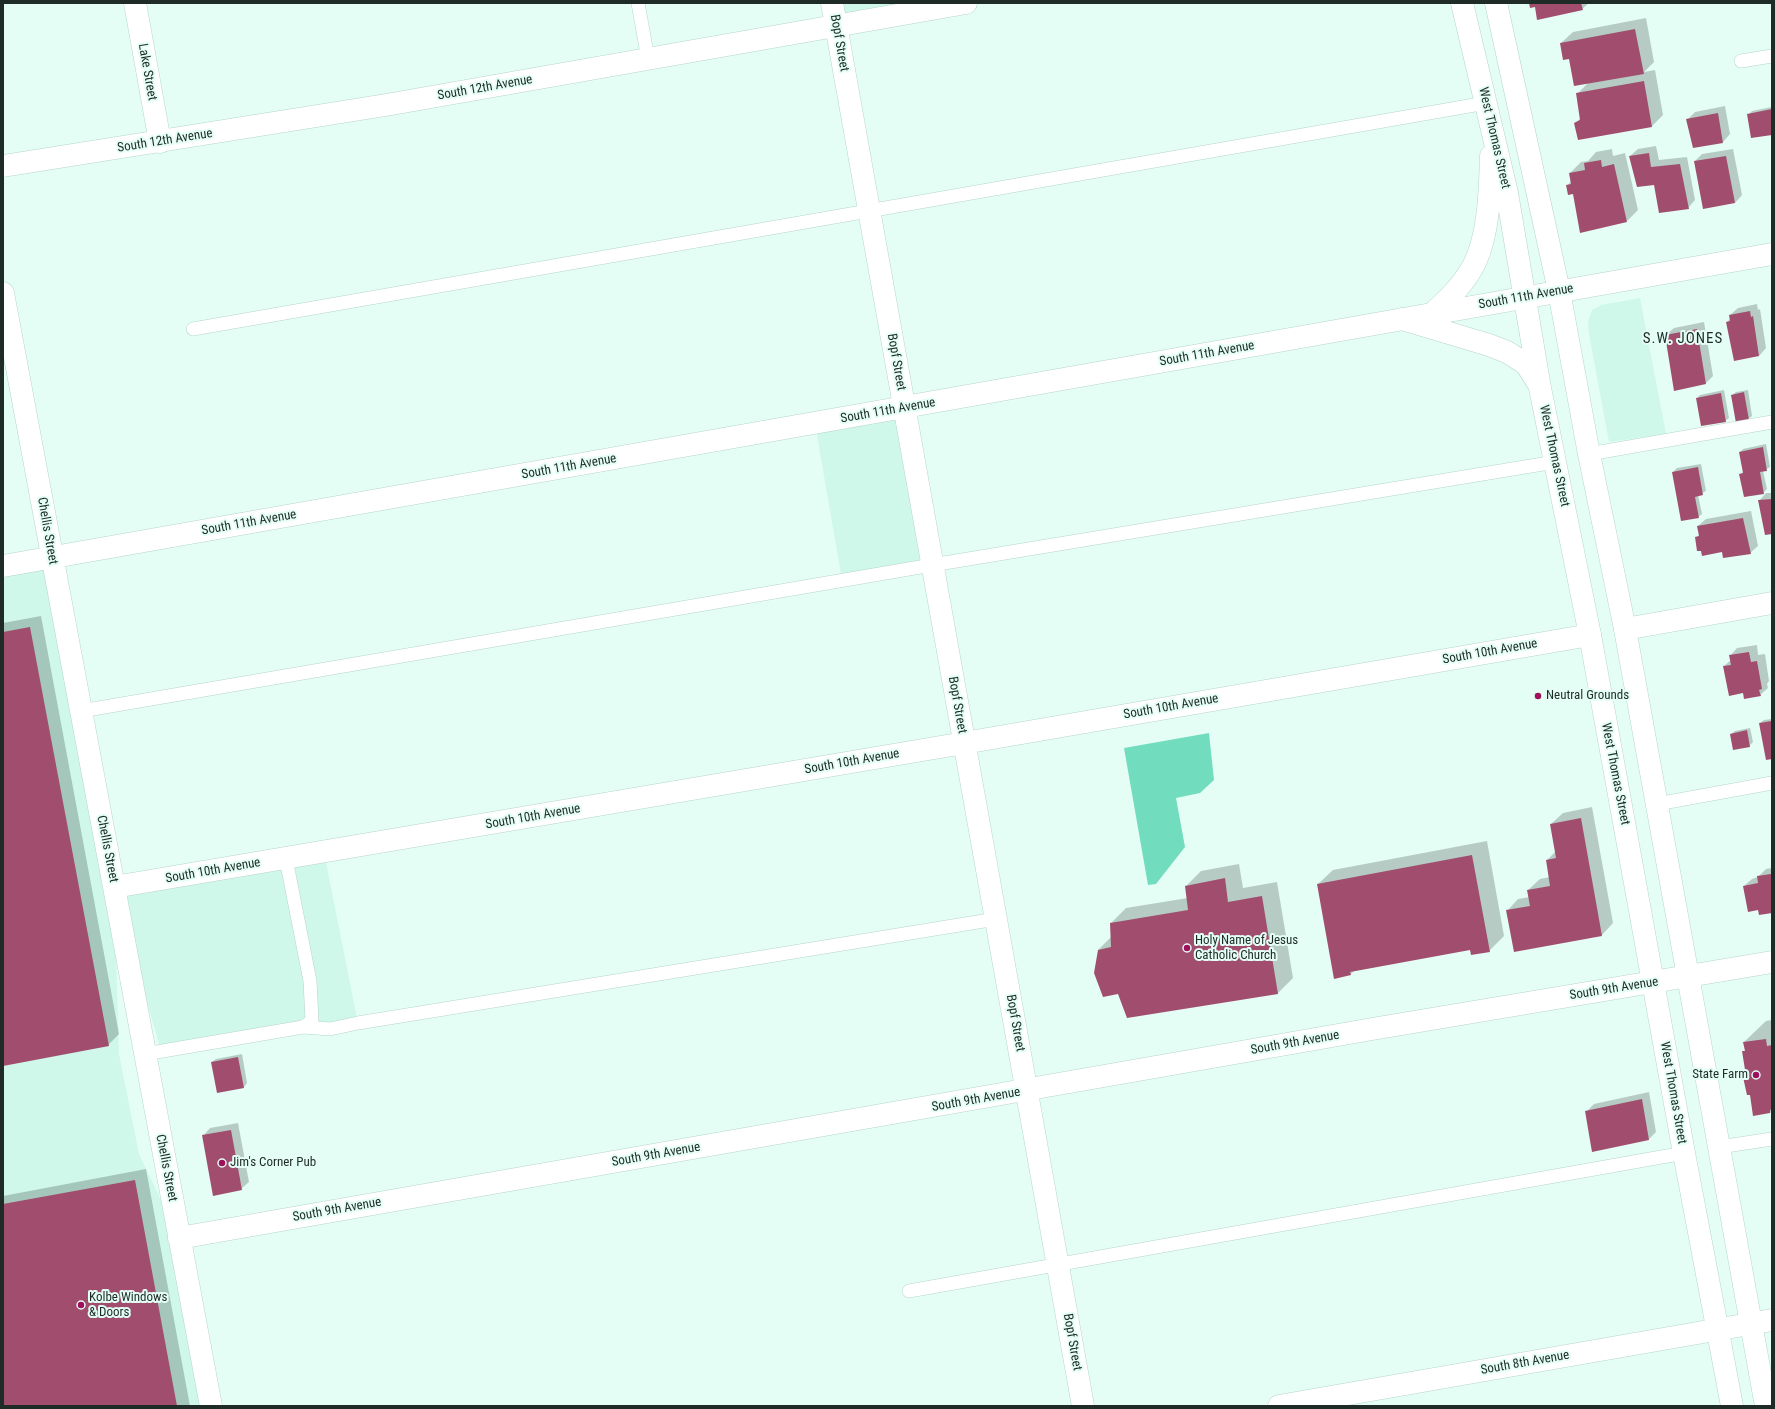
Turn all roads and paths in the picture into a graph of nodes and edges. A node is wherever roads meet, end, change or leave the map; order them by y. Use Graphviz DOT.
graph roads {
  1 [pos="135,3"];
  2 [pos="638,3"];
  3 [pos="832,3"];
  4 [pos="966,3"];
  5 [pos="1462,3"];
  6 [pos="1496,3"];
  7 [pos="836,26"];
  8 [pos="1772,56"];
  9 [pos="648,59"];
  10 [pos="1741,61"];
  11 [pos="1486,103"];
  12 [pos="1492,128"];
  13 [pos="160,142"];
  14 [pos="3,166"];
  15 [pos="869,212"];
  16 [pos="1772,254"];
  17 [pos="1559,291"];
  18 [pos="3,292"];
  19 [pos="1524,297"];
  20 [pos="1432,314"];
  21 [pos="1402,319"];
  22 [pos="193,329"];
  23 [pos="1540,388"];
  24 [pos="904,408"];
  25 [pos="1772,422"];
  26 [pos="1589,454"];
  27 [pos="1555,462"];
  28 [pos="52,558"];
  29 [pos="932,565"];
  30 [pos="3,566"];
  31 [pos="1772,603"];
  32 [pos="1625,628"];
  33 [pos="1590,635"];
  34 [pos="81,711"];
  35 [pos="964,743"];
  36 [pos="1772,783"];
  37 [pos="1657,804"];
  38 [pos="286,859"];
  39 [pos="114,888"];
  40 [pos="996,919"];
  41 [pos="1772,962"];
  42 [pos="1688,977"];
  43 [pos="1654,983"];
  44 [pos="303,1027"];
  45 [pos="145,1054"];
  46 [pos="1027,1091"];
  47 [pos="1772,1138"];
  48 [pos="1719,1147"];
  49 [pos="1684,1153"];
  50 [pos="179,1238"];
  51 [pos="1059,1265"];
  52 [pos="909,1291"];
  53 [pos="1772,1320"];
  54 [pos="1750,1324"];
  55 [pos="1718,1330"];
  56 [pos="211,1406"];
  57 [pos="1083,1406"];
  58 [pos="1278,1406"];
  59 [pos="1732,1406"];
  60 [pos="1766,1406"];
  1 -- 13 [label="street, Lake Street"];
  2 -- 9 [label="lane"];
  3 -- 7 [label="street, Bopf Street"];
  4 -- 7 [label="street, South 12th Avenue"];
  5 -- 11 [label="street, West Thomas Street"];
  6 -- 17 [label="street"];
  7 -- 9 [label="street, South 12th Avenue"];
  7 -- 15 [label="street, Bopf Street"];
  8 -- 10 [label="lane"];
  9 -- 13 [label="street, South 12th Avenue"];
  11 -- 12 [label="street, West Thomas Street"];
  11 -- 15 [label="lane"];
  12 -- 19 [label="street, West Thomas Street"];
  12 -- 20 [label="street"];
  13 -- 14 [label="street, South 12th Avenue"];
  15 -- 22 [label="lane"];
  15 -- 24 [label="street, Bopf Street"];
  16 -- 17 [label="street, South 11th Avenue"];
  17 -- 19 [label="street, South 11th Avenue"];
  17 -- 26 [label="street"];
  18 -- 28 [label="street, Chellis Street"];
  19 -- 20 [label="street, South 11th Avenue"];
  19 -- 23 [label="street, West Thomas Street"];
  20 -- 21 [label="street, South 11th Avenue"];
  21 -- 23 [label="street"];
  21 -- 24 [label="street, South 11th Avenue"];
  23 -- 27 [label="street, West Thomas Street"];
  24 -- 28 [label="street, South 11th Avenue"];
  24 -- 29 [label="street, Bopf Street"];
  25 -- 26 [label="lane"];
  26 -- 32 [label="street"];
  27 -- 29 [label="lane"];
  27 -- 33 [label="street, West Thomas Street"];
  28 -- 30 [label="street, South 11th Avenue"];
  28 -- 34 [label="street, Chellis Street"];
  29 -- 34 [label="lane"];
  29 -- 35 [label="street, Bopf Street"];
  31 -- 32 [label="street"];
  32 -- 37 [label="street"];
  33 -- 35 [label="street, South 10th Avenue"];
  33 -- 43 [label="street, West Thomas Street"];
  34 -- 39 [label="street, Chellis Street"];
  35 -- 38 [label="street, South 10th Avenue"];
  35 -- 40 [label="street, Bopf Street"];
  36 -- 37 [label="lane"];
  37 -- 42 [label="street"];
  38 -- 39 [label="street, South 10th Avenue"];
  38 -- 44 [label="lane"];
  39 -- 45 [label="street, Chellis Street"];
  40 -- 44 [label="lane"];
  40 -- 46 [label="street, Bopf Street"];
  41 -- 42 [label="street, South 9th Avenue"];
  42 -- 43 [label="street, South 9th Avenue"];
  42 -- 48 [label="street"];
  43 -- 46 [label="street, South 9th Avenue"];
  43 -- 49 [label="street, West Thomas Street"];
  44 -- 45 [label="lane"];
  45 -- 50 [label="street, Chellis Street"];
  46 -- 50 [label="street, South 9th Avenue"];
  46 -- 51 [label="street, Bopf Street"];
  47 -- 48 [label="lane"];
  48 -- 54 [label="street"];
  49 -- 51 [label="lane"];
  49 -- 55 [label="street, West Thomas Street"];
  50 -- 56 [label="street, Chellis Street"];
  51 -- 52 [label="lane"];
  51 -- 57 [label="street, Bopf Street"];
  53 -- 54 [label="street, South 8th Avenue"];
  54 -- 55 [label="street, South 8th Avenue"];
  54 -- 60 [label="street"];
  55 -- 58 [label="street, South 8th Avenue"];
  55 -- 59 [label="street, West Thomas Street"];
}
